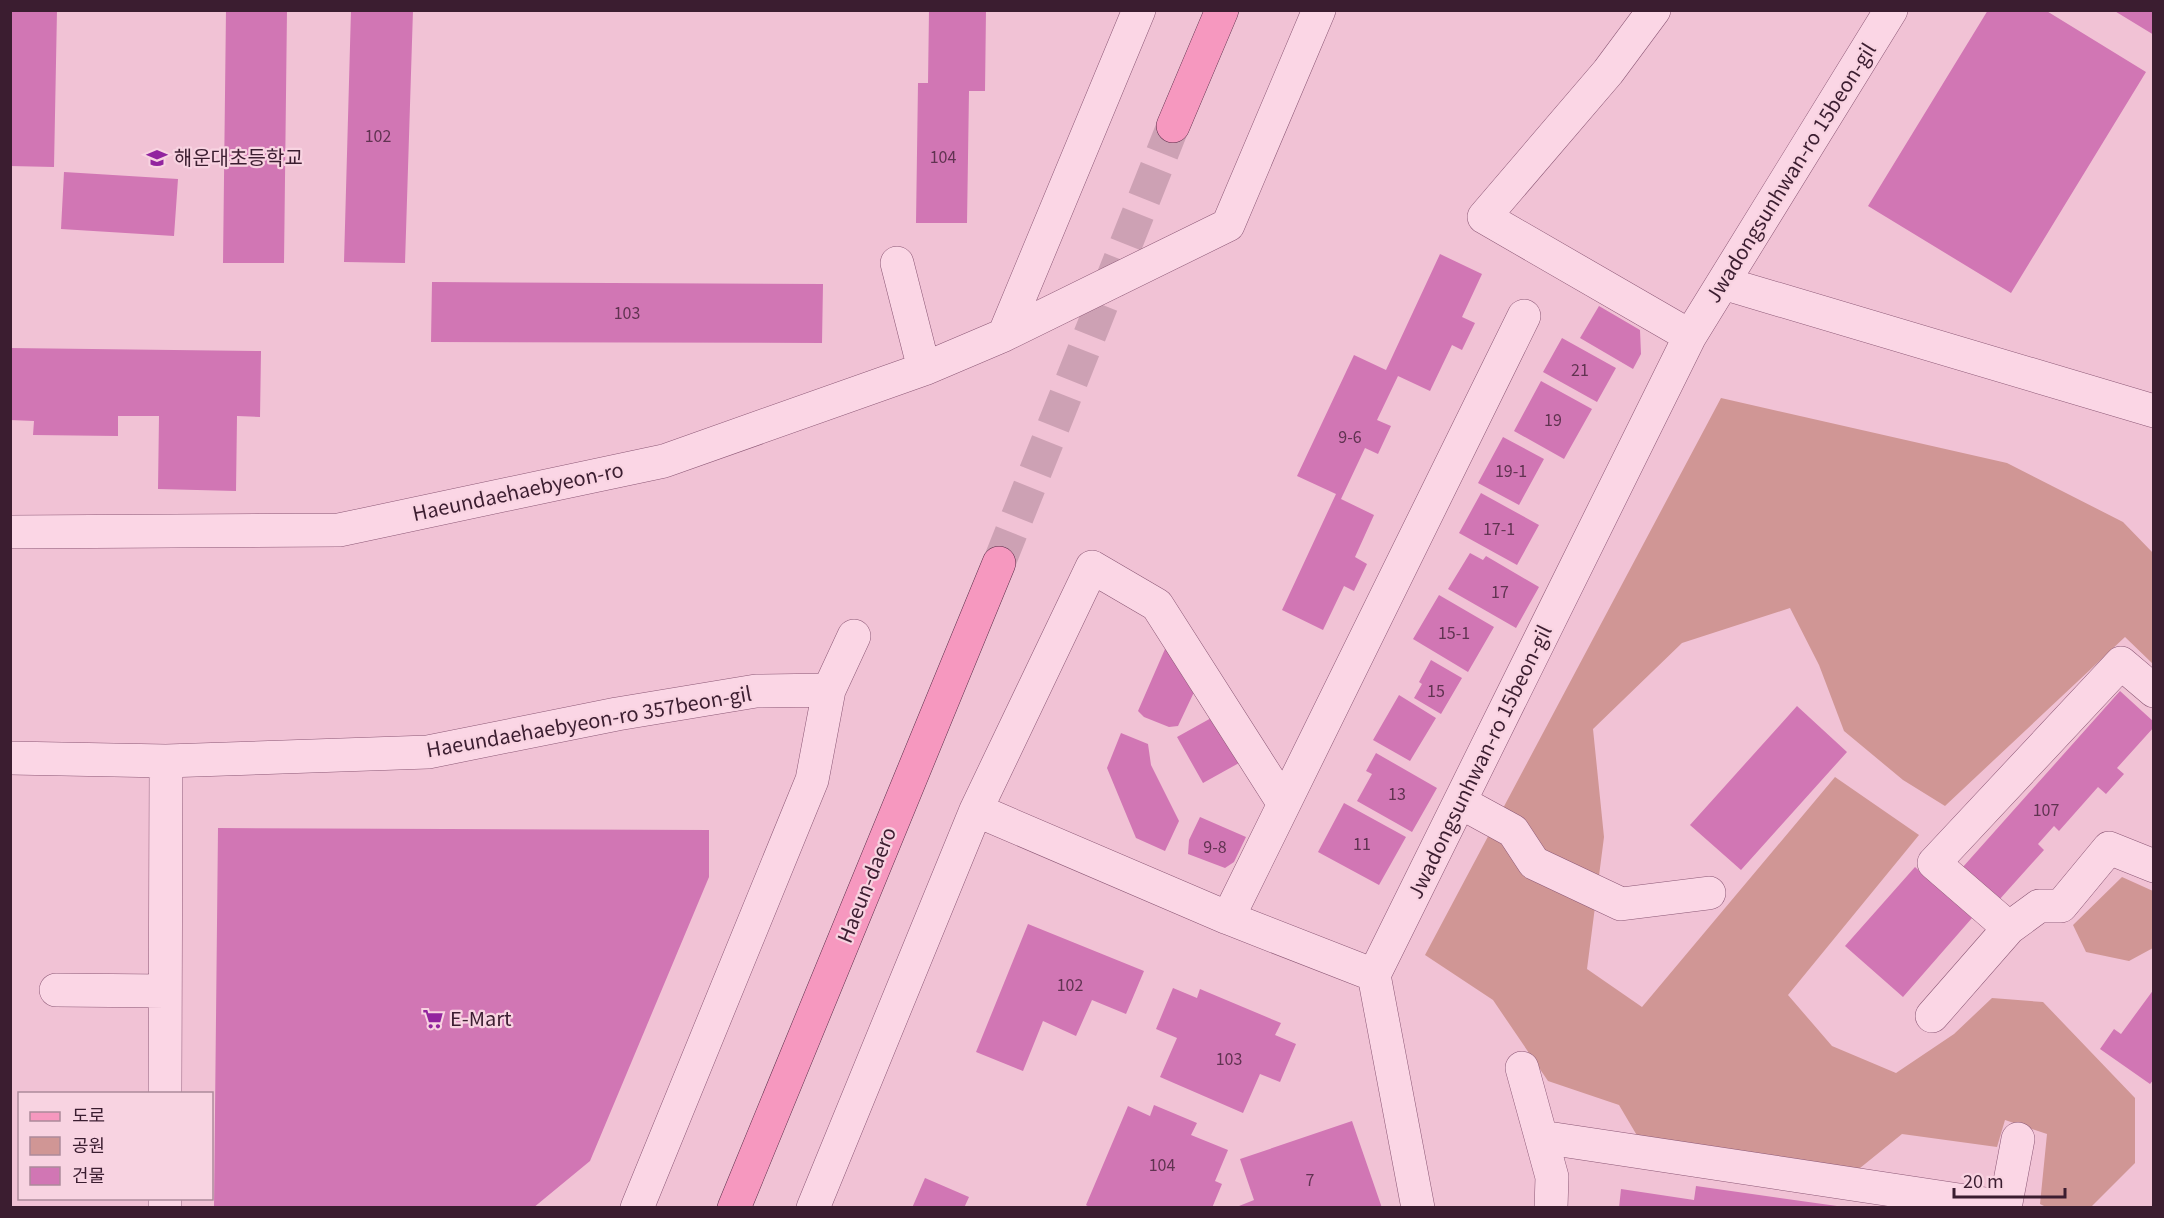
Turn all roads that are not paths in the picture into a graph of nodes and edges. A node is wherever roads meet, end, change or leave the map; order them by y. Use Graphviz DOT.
graph roads {
  1 [pos="1138,10"];
  2 [pos="1222,10"];
  3 [pos="1319,10"];
  4 [pos="1654,10"];
  5 [pos="1891,10"];
  6 [pos="1173,126"];
  7 [pos="897,263"];
  8 [pos="1724,283"];
  9 [pos="1524,316"];
  10 [pos="1004,335"];
  11 [pos="1690,336"];
  12 [pos="924,369"];
  13 [pos="2154,411"];
  14 [pos="10,532"];
  15 [pos="999,563"];
  16 [pos="854,636"];
  17 [pos="829,690"];
  18 [pos="2154,691"];
  19 [pos="10,758"];
  20 [pos="166,761"];
  21 [pos="1460,802"];
  22 [pos="1284,804"];
  23 [pos="976,810"];
  24 [pos="2154,866"];
  25 [pos="1709,893"];
  26 [pos="1228,918"];
  27 [pos="2009,928"];
  28 [pos="1374,975"];
  29 [pos="56,990"];
  30 [pos="165,991"];
  31 [pos="1932,1016"];
  32 [pos="1522,1068"];
  33 [pos="165,1092"];
  34 [pos="1541,1137"];
  35 [pos="2018,1139"];
  36 [pos="1419,1207"];
  37 [pos="2005,1207"];
  38 [pos="637,1208"];
  39 [pos="734,1208"];
  40 [pos="813,1208"];
  41 [pos="1551,1208"];
  1 -- 10 [label="street"];
  2 -- 6 [label="main road"];
  3 -- 10 [label="street, Haeundaehaebyeon-ro"];
  4 -- 11 [label="street"];
  5 -- 8 [label="street, Jwadongsunhwan-ro 15beon-gil"];
  7 -- 12 [label="street"];
  8 -- 11 [label="street, Jwadongsunhwan-ro 15beon-gil"];
  8 -- 13 [label="street"];
  9 -- 22 [label="street"];
  10 -- 12 [label="street, Haeundaehaebyeon-ro"];
  11 -- 21 [label="street, Jwadongsunhwan-ro 15beon-gil"];
  12 -- 14 [label="street, Haeundaehaebyeon-ro"];
  15 -- 39 [label="main road, Haeun-daero"];
  16 -- 17 [label="street"];
  17 -- 20 [label="street, Haeundaehaebyeon-ro 357beon-gil"];
  17 -- 38 [label="street"];
  18 -- 27 [label="street"];
  19 -- 20 [label="street, Haeundaehaebyeon-ro 357beon-gil"];
  20 -- 30 [label="street"];
  21 -- 25 [label="street"];
  21 -- 28 [label="street, Jwadongsunhwan-ro 15beon-gil"];
  22 -- 23 [label="street"];
  22 -- 26 [label="street"];
  23 -- 26 [label="street"];
  23 -- 40 [label="street"];
  24 -- 27 [label="street"];
  26 -- 28 [label="street"];
  27 -- 31 [label="street"];
  28 -- 36 [label="street"];
  29 -- 30 [label="street"];
  30 -- 33 [label="street"];
  32 -- 34 [label="street"];
  34 -- 37 [label="street"];
  34 -- 41 [label="street"];
  35 -- 37 [label="street"];
}
